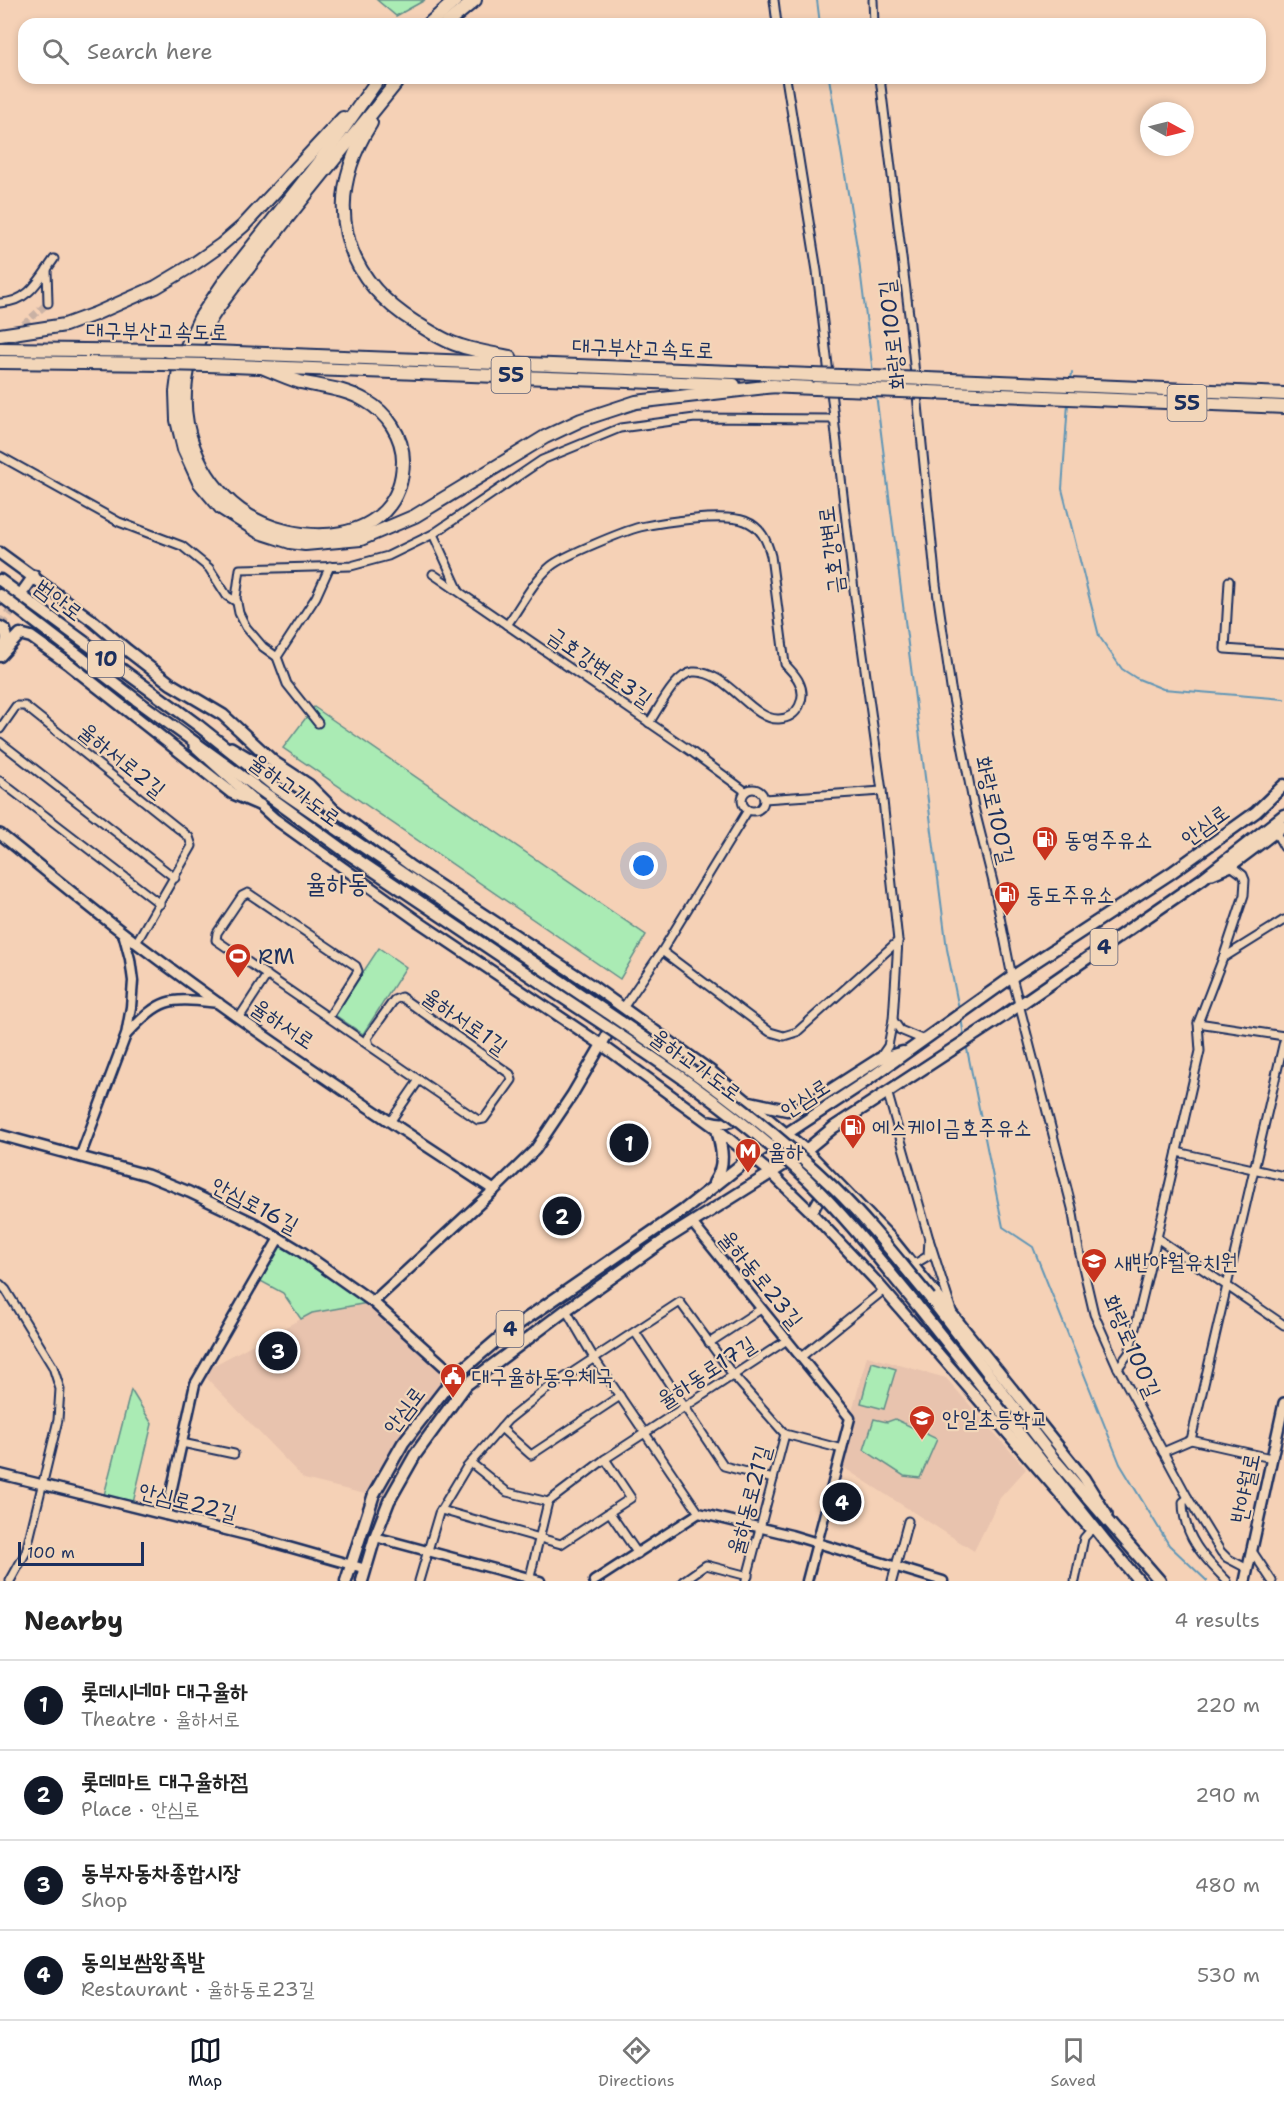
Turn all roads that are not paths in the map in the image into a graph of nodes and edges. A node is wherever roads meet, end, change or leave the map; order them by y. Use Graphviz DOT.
graph roads {
  1 [pos="456,0"];
  2 [pos="475,0"];
  3 [pos="774,0"];
  4 [pos="873,0"];
  5 [pos="436,18"];
  6 [pos="453,18"];
  7 [pos="776,18"];
  8 [pos="874,18"];
  9 [pos="373,84"];
  10 [pos="374,84"];
  11 [pos="394,84"];
  12 [pos="395,84"];
  13 [pos="787,84"];
  14 [pos="881,84"];
  15 [pos="54,259"];
  16 [pos="47,269"];
  17 [pos="0,303"];
  18 [pos="48,303"];
  19 [pos="0,335"];
  20 [pos="0,349"];
  21 [pos="209,359"];
  22 [pos="0,362"];
  23 [pos="262,367"];
  24 [pos="624,369"];
  25 [pos="814,381"];
  26 [pos="774,386"];
  27 [pos="1091,392"];
  28 [pos="1284,394"];
  29 [pos="1284,407"];
  30 [pos="834,419"];
  31 [pos="0,456"];
  32 [pos="433,534"];
  33 [pos="0,553"];
  34 [pos="330,566"];
  35 [pos="434,574"];
  36 [pos="34,576"];
  37 [pos="0,580"];
  38 [pos="1229,581"];
  39 [pos="24,590"];
  40 [pos="459,591"];
  41 [pos="0,595"];
  42 [pos="237,602"];
  43 [pos="507,625"];
  44 [pos="0,627"];
  45 [pos="2,653"];
  46 [pos="1284,653"];
  47 [pos="277,657"];
  48 [pos="168,723"];
  49 [pos="318,723"];
  50 [pos="649,723"];
  51 [pos="0,729"];
  52 [pos="212,736"];
  53 [pos="0,742"];
  54 [pos="0,781"];
  55 [pos="1284,785"];
  56 [pos="745,791"];
  57 [pos="882,791"];
  58 [pos="764,799"];
  59 [pos="260,805"];
  60 [pos="330,807"];
  61 [pos="748,810"];
  62 [pos="1284,816"];
  63 [pos="1284,826"];
  64 [pos="1275,831"];
  65 [pos="0,834"];
  66 [pos="1284,847"];
  67 [pos="1231,866"];
  68 [pos="175,878"];
  69 [pos="1202,879"];
  70 [pos="160,904"];
  71 [pos="1284,920"];
  72 [pos="123,933"];
  73 [pos="898,941"];
  74 [pos="136,943"];
  75 [pos="662,951"];
  76 [pos="1223,958"];
  77 [pos="267,975"];
  78 [pos="1012,977"];
  79 [pos="219,1004"];
  80 [pos="1019,1005"];
  81 [pos="623,1008"];
  82 [pos="329,1017"];
  83 [pos="239,1018"];
  84 [pos="893,1020"];
  85 [pos="1198,1023"];
  86 [pos="126,1035"];
  87 [pos="1284,1036"];
  88 [pos="924,1040"];
  89 [pos="1284,1041"];
  90 [pos="369,1045"];
  91 [pos="602,1045"];
  92 [pos="912,1049"];
  93 [pos="879,1059"];
  94 [pos="419,1080"];
  95 [pos="887,1091"];
  96 [pos="750,1102"];
  97 [pos="702,1119"];
  98 [pos="390,1122"];
  99 [pos="717,1129"];
  100 [pos="786,1134"];
  101 [pos="0,1135"];
  102 [pos="806,1150"];
  103 [pos="1177,1152"];
  104 [pos="756,1154"];
  105 [pos="80,1157"];
  106 [pos="1254,1169"];
  107 [pos="771,1173"];
  108 [pos="1284,1176"];
  109 [pos="494,1190"];
  110 [pos="845,1191"];
  111 [pos="708,1192"];
  112 [pos="812,1213"];
  113 [pos="693,1224"];
  114 [pos="279,1238"];
  115 [pos="1157,1238"];
  116 [pos="930,1239"];
  117 [pos="912,1263"];
  118 [pos="0,1284"];
  119 [pos="1226,1287"];
  120 [pos="884,1290"];
  121 [pos="373,1302"];
  122 [pos="761,1309"];
  123 [pos="566,1310"];
  124 [pos="953,1314"];
  125 [pos="1284,1325"];
  126 [pos="635,1332"];
  127 [pos="787,1340"];
  128 [pos="709,1344"];
  129 [pos="801,1357"];
  130 [pos="594,1358"];
  131 [pos="1118,1368"];
  132 [pos="456,1376"];
  133 [pos="733,1376"];
  134 [pos="620,1396"];
  135 [pos="1284,1403"];
  136 [pos="685,1407"];
  137 [pos="501,1428"];
  138 [pos="645,1433"];
  139 [pos="785,1434"];
  140 [pos="1191,1440"];
  141 [pos="182,1443"];
  142 [pos="842,1449"];
  143 [pos="1163,1452"];
  144 [pos="234,1454"];
  145 [pos="1271,1458"];
  146 [pos="605,1459"];
  147 [pos="471,1463"];
  148 [pos="0,1474"];
  149 [pos="773,1479"];
  150 [pos="42,1484"];
  151 [pos="1188,1498"];
  152 [pos="548,1502"];
  153 [pos="441,1510"];
  154 [pos="610,1513"];
  155 [pos="699,1513"];
  156 [pos="166,1515"];
  157 [pos="908,1521"];
  158 [pos="760,1528"];
  159 [pos="1091,1530"];
  160 [pos="1118,1532"];
  161 [pos="375,1537"];
  162 [pos="539,1538"];
  163 [pos="817,1543"];
  164 [pos="1107,1543"];
  165 [pos="1251,1550"];
  166 [pos="427,1551"];
  167 [pos="638,1554"];
  168 [pos="350,1565"];
  169 [pos="895,1566"];
  170 [pos="366,1569"];
  171 [pos="1248,1569"];
  172 [pos="747,1578"];
  173 [pos="529,1580"];
  174 [pos="10,1581"];
  175 [pos="346,1581"];
  176 [pos="362,1581"];
  177 [pos="419,1581"];
  178 [pos="540,1581"];
  179 [pos="594,1581"];
  180 [pos="683,1581"];
  181 [pos="807,1581"];
  182 [pos="892,1581"];
  183 [pos="943,1581"];
  184 [pos="1075,1581"];
  185 [pos="1139,1581"];
  186 [pos="1160,1581"];
  187 [pos="1227,1581"];
  188 [pos="1245,1581"];
  189 [pos="1272,1581"];
  1 -- 5 [label="highway"];
  2 -- 6 [label="highway"];
  3 -- 7 [label="street"];
  4 -- 8 [label="street"];
  9 -- 19 [label="highway"];
  10 -- 26 [label="highway"];
  11 -- 23 [label="highway"];
  12 -- 24 [label="highway"];
  13 -- 30 [label="street, 금호강변로"];
  14 -- 78 [label="street, 화랑로100길"];
  15 -- 16 [label="street"];
  16 -- 17 [label="street"];
  16 -- 18 [label="street"];
  20 -- 21 [label="highway, 대구부산고속도로 / 55, bridge"];
  21 -- 22 [label="highway, 대구부산고속도로 / 55, bridge"];
  21 -- 23 [label="highway, 대구부산고속도로 / 55"];
  21 -- 24 [label="highway, 대구부산고속도로 / 55"];
  23 -- 26 [label="highway, 대구부산고속도로 / 55"];
  24 -- 25 [label="highway, 대구부산고속도로 / 55"];
  25 -- 26 [label="highway, 대구부산고속도로 / 55"];
  25 -- 27 [label="highway, 대구부산고속도로 / 55, bridge"];
  25 -- 27 [label="highway, 대구부산고속도로 / 55, bridge"];
  27 -- 28 [label="highway, 대구부산고속도로 / 55"];
  27 -- 29 [label="highway, 대구부산고속도로 / 55"];
  30 -- 32 [label="street"];
  30 -- 57 [label="street, 금호강변로"];
  31 -- 42 [label="street"];
  32 -- 34 [label="street"];
  32 -- 40 [label="street"];
  33 -- 36 [label="main road"];
  34 -- 42 [label="street"];
  34 -- 47 [label="street"];
  35 -- 40 [label="street, 금호강변로3길"];
  36 -- 39 [label="main road"];
  36 -- 60 [label="main road"];
  37 -- 52 [label="main road, 범안로 / 10"];
  38 -- 46 [label="street"];
  40 -- 43 [label="street, 금호강변로3길"];
  41 -- 48 [label="main road, 범안로 / 10"];
  42 -- 47 [label="street"];
  43 -- 50 [label="street, 금호강변로3길"];
  43 -- 50 [label="street"];
  44 -- 45 [label="main road"];
  45 -- 59 [label="main road"];
  47 -- 49 [label="street"];
  48 -- 59 [label="main road"];
  48 -- 164 [label="main road, 율하고가도로 / 10, bridge"];
  50 -- 56 [label="street, 금호강변로3길"];
  51 -- 68 [label="street, 율하서로2길"];
  52 -- 60 [label="main road"];
  52 -- 160 [label="main road, 율하고가도로 / 10, bridge"];
  53 -- 68 [label="street"];
  54 -- 70 [label="street"];
  55 -- 78 [label="main road, 안심로"];
  56 -- 58 [label="street"];
  56 -- 61 [label="street"];
  57 -- 58 [label="street"];
  57 -- 73 [label="street, 금호강변로"];
  58 -- 61 [label="street"];
  59 -- 91 [label="main road"];
  60 -- 81 [label="main road"];
  61 -- 75 [label="street"];
  62 -- 69 [label="main road, 4"];
  63 -- 64 [label="main road"];
  64 -- 66 [label="street"];
  64 -- 67 [label="main road"];
  65 -- 72 [label="main road, 율하서로"];
  67 -- 69 [label="main road"];
  67 -- 76 [label="street"];
  68 -- 70 [label="street, 율하서로2길"];
  69 -- 80 [label="main road, 안심로 / 4"];
  70 -- 74 [label="street, 율하서로2길"];
  71 -- 76 [label="street"];
  72 -- 74 [label="main road, 율하서로"];
  72 -- 86 [label="street"];
  73 -- 75 [label="street"];
  73 -- 84 [label="street, 금호강변로"];
  74 -- 79 [label="main road, 율하서로"];
  75 -- 81 [label="street"];
  76 -- 85 [label="street"];
  77 -- 82 [label="street, 율하서로1길"];
  77 -- 82 [label="street, 율하서로1길"];
  77 -- 83 [label="street"];
  78 -- 80 [label="street, 화랑로100길"];
  78 -- 88 [label="main road, 안심로"];
  79 -- 83 [label="main road, 율하서로"];
  79 -- 86 [label="street"];
  80 -- 95 [label="main road, 안심로 / 4"];
  80 -- 131 [label="street, 화랑로100길"];
  81 -- 91 [label="main road"];
  81 -- 96 [label="main road"];
  82 -- 90 [label="street, 율하서로1길"];
  83 -- 98 [label="main road, 율하서로"];
  84 -- 88 [label="street"];
  84 -- 93 [label="street, 금호강변로"];
  85 -- 87 [label="street"];
  85 -- 103 [label="street"];
  86 -- 105 [label="street"];
  88 -- 92 [label="main road, 안심로"];
  89 -- 106 [label="street"];
  90 -- 94 [label="street, 율하서로1길"];
  90 -- 94 [label="street, 율하서로1길"];
  91 -- 97 [label="main road"];
  91 -- 109 [label="main road"];
  92 -- 93 [label="main road"];
  92 -- 100 [label="main road, 안심로"];
  93 -- 96 [label="main road"];
  94 -- 98 [label="street"];
  95 -- 102 [label="main road, 안심로 / 4"];
  95 -- 116 [label="street"];
  96 -- 97 [label="main road"];
  96 -- 100 [label="main road"];
  97 -- 99 [label="main road"];
  98 -- 109 [label="main road, 율하서로"];
  99 -- 104 [label="main road"];
  99 -- 111 [label="main road"];
  100 -- 102 [label="main road"];
  100 -- 104 [label="main road, 안심로"];
  101 -- 105 [label="main road, 안심로16길"];
  102 -- 107 [label="main road, 안심로 / 4"];
  102 -- 110 [label="main road"];
  103 -- 106 [label="street"];
  103 -- 115 [label="street"];
  104 -- 107 [label="main road"];
  104 -- 111 [label="main road, 안심로 / 4"];
  105 -- 114 [label="main road, 안심로16길"];
  106 -- 108 [label="street"];
  106 -- 119 [label="street"];
  107 -- 112 [label="main road"];
  107 -- 113 [label="main road, 안심로 / 4"];
  109 -- 121 [label="main road"];
  110 -- 112 [label="main road"];
  110 -- 117 [label="main road"];
  111 -- 132 [label="main road, 안심로 / 4"];
  112 -- 120 [label="main road"];
  113 -- 122 [label="street, 율하동로23길"];
  113 -- 123 [label="main road, 안심로 / 4"];
  114 -- 121 [label="main road, 안심로16길"];
  114 -- 141 [label="street"];
  115 -- 119 [label="street"];
  115 -- 131 [label="street"];
  116 -- 117 [label="street"];
  116 -- 124 [label="street"];
  117 -- 124 [label="main road"];
  118 -- 150 [label="street"];
  119 -- 125 [label="street"];
  119 -- 140 [label="street"];
  120 -- 129 [label="street, 율하동로23길"];
  120 -- 159 [label="main road"];
  121 -- 132 [label="main road, 안심로16길"];
  122 -- 127 [label="street, 율하동로23길"];
  122 -- 128 [label="street"];
  123 -- 130 [label="street, 율하동로17길"];
  123 -- 161 [label="main road, 안심로 / 4"];
  124 -- 160 [label="main road"];
  126 -- 128 [label="street"];
  126 -- 130 [label="street"];
  126 -- 136 [label="street"];
  127 -- 129 [label="street, 율하동로23길"];
  127 -- 133 [label="street, 율하동로17길"];
  128 -- 133 [label="street"];
  129 -- 142 [label="street, 율하동로23길"];
  130 -- 134 [label="street, 율하동로17길"];
  130 -- 137 [label="street"];
  131 -- 143 [label="street, 화랑로100길"];
  132 -- 168 [label="main road, 안심로 / 4"];
  133 -- 136 [label="street, 율하동로17길"];
  133 -- 139 [label="street"];
  134 -- 137 [label="street"];
  134 -- 138 [label="street, 율하동로17길"];
  135 -- 145 [label="main road, 반야월로"];
  136 -- 138 [label="street, 율하동로17길"];
  136 -- 149 [label="street"];
  137 -- 147 [label="street"];
  138 -- 146 [label="street, 율하동로17길"];
  138 -- 155 [label="street"];
  139 -- 142 [label="street"];
  139 -- 149 [label="street, 율하동로21길"];
  140 -- 143 [label="street"];
  140 -- 145 [label="street"];
  141 -- 144 [label="street"];
  141 -- 156 [label="street"];
  142 -- 163 [label="street, 율하동로23길"];
  143 -- 151 [label="street, 화랑로100길"];
  145 -- 165 [label="main road, 반야월로"];
  146 -- 152 [label="street, 율하동로17길"];
  146 -- 154 [label="street"];
  147 -- 152 [label="street"];
  147 -- 153 [label="street"];
  148 -- 150 [label="street, 안심로22길"];
  149 -- 158 [label="street, 율하동로21길"];
  150 -- 156 [label="street, 안심로22길"];
  150 -- 174 [label="street"];
  151 -- 171 [label="street, 화랑로100길"];
  151 -- 187 [label="street"];
  152 -- 162 [label="street"];
  153 -- 162 [label="street"];
  153 -- 166 [label="street"];
  154 -- 162 [label="street"];
  154 -- 167 [label="street"];
  155 -- 158 [label="street"];
  155 -- 167 [label="street"];
  156 -- 168 [label="street, 안심로22길"];
  157 -- 169 [label="street"];
  158 -- 163 [label="street"];
  158 -- 172 [label="street, 율하동로21길"];
  159 -- 164 [label="main road"];
  159 -- 184 [label="street"];
  160 -- 186 [label="main road, 10"];
  161 -- 166 [label="street"];
  161 -- 170 [label="main road, 안심로 / 4"];
  162 -- 173 [label="street"];
  163 -- 169 [label="street"];
  163 -- 181 [label="street, 율하동로23길"];
  164 -- 185 [label="main road, 10"];
  165 -- 171 [label="main road, 반야월로"];
  165 -- 189 [label="street"];
  166 -- 173 [label="street"];
  166 -- 177 [label="street"];
  167 -- 179 [label="street"];
  168 -- 170 [label="street, 안심로22길"];
  168 -- 175 [label="main road, 안심로 / 4"];
  169 -- 182 [label="street"];
  169 -- 183 [label="street"];
  170 -- 176 [label="main road, 안심로 / 4"];
  171 -- 188 [label="main road, 반야월로"];
  172 -- 180 [label="street, 율하동로21길"];
  173 -- 178 [label="street"];
}
